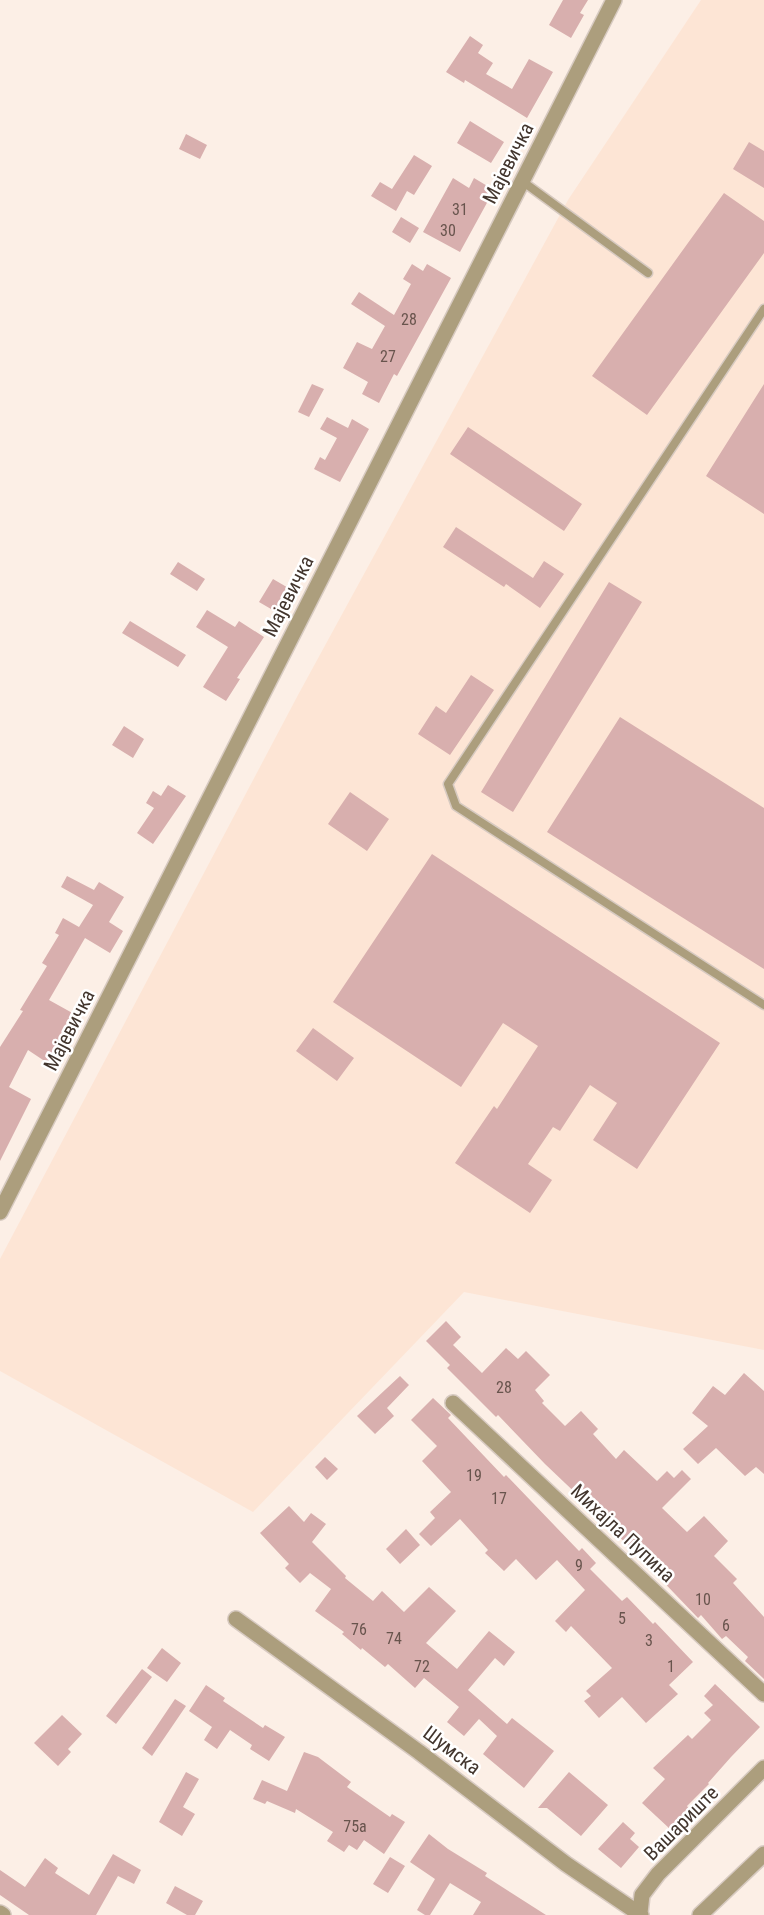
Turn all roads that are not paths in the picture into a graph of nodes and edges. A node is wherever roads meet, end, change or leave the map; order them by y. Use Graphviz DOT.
graph roads {
  1 [pos="614,0"];
  2 [pos="522,181"];
  3 [pos="648,273"];
  4 [pos="764,309"];
  5 [pos="764,1005"];
  6 [pos="0,1212"];
  7 [pos="453,1403"];
  8 [pos="236,1619"];
  9 [pos="764,1694"];
  10 [pos="764,1768"];
  11 [pos="764,1854"];
  12 [pos="641,1914"];
  13 [pos="700,1915"];
  1 -- 2 [label="street, Мајевичка"];
  2 -- 3 [label="lane"];
  2 -- 6 [label="street, Мајевичка"];
  4 -- 5 [label="lane"];
  7 -- 9 [label="street, Михајла Пупина"];
  8 -- 12 [label="street, Шумска"];
  10 -- 12 [label="street, Вашариште"];
  11 -- 13 [label="street"];
}
